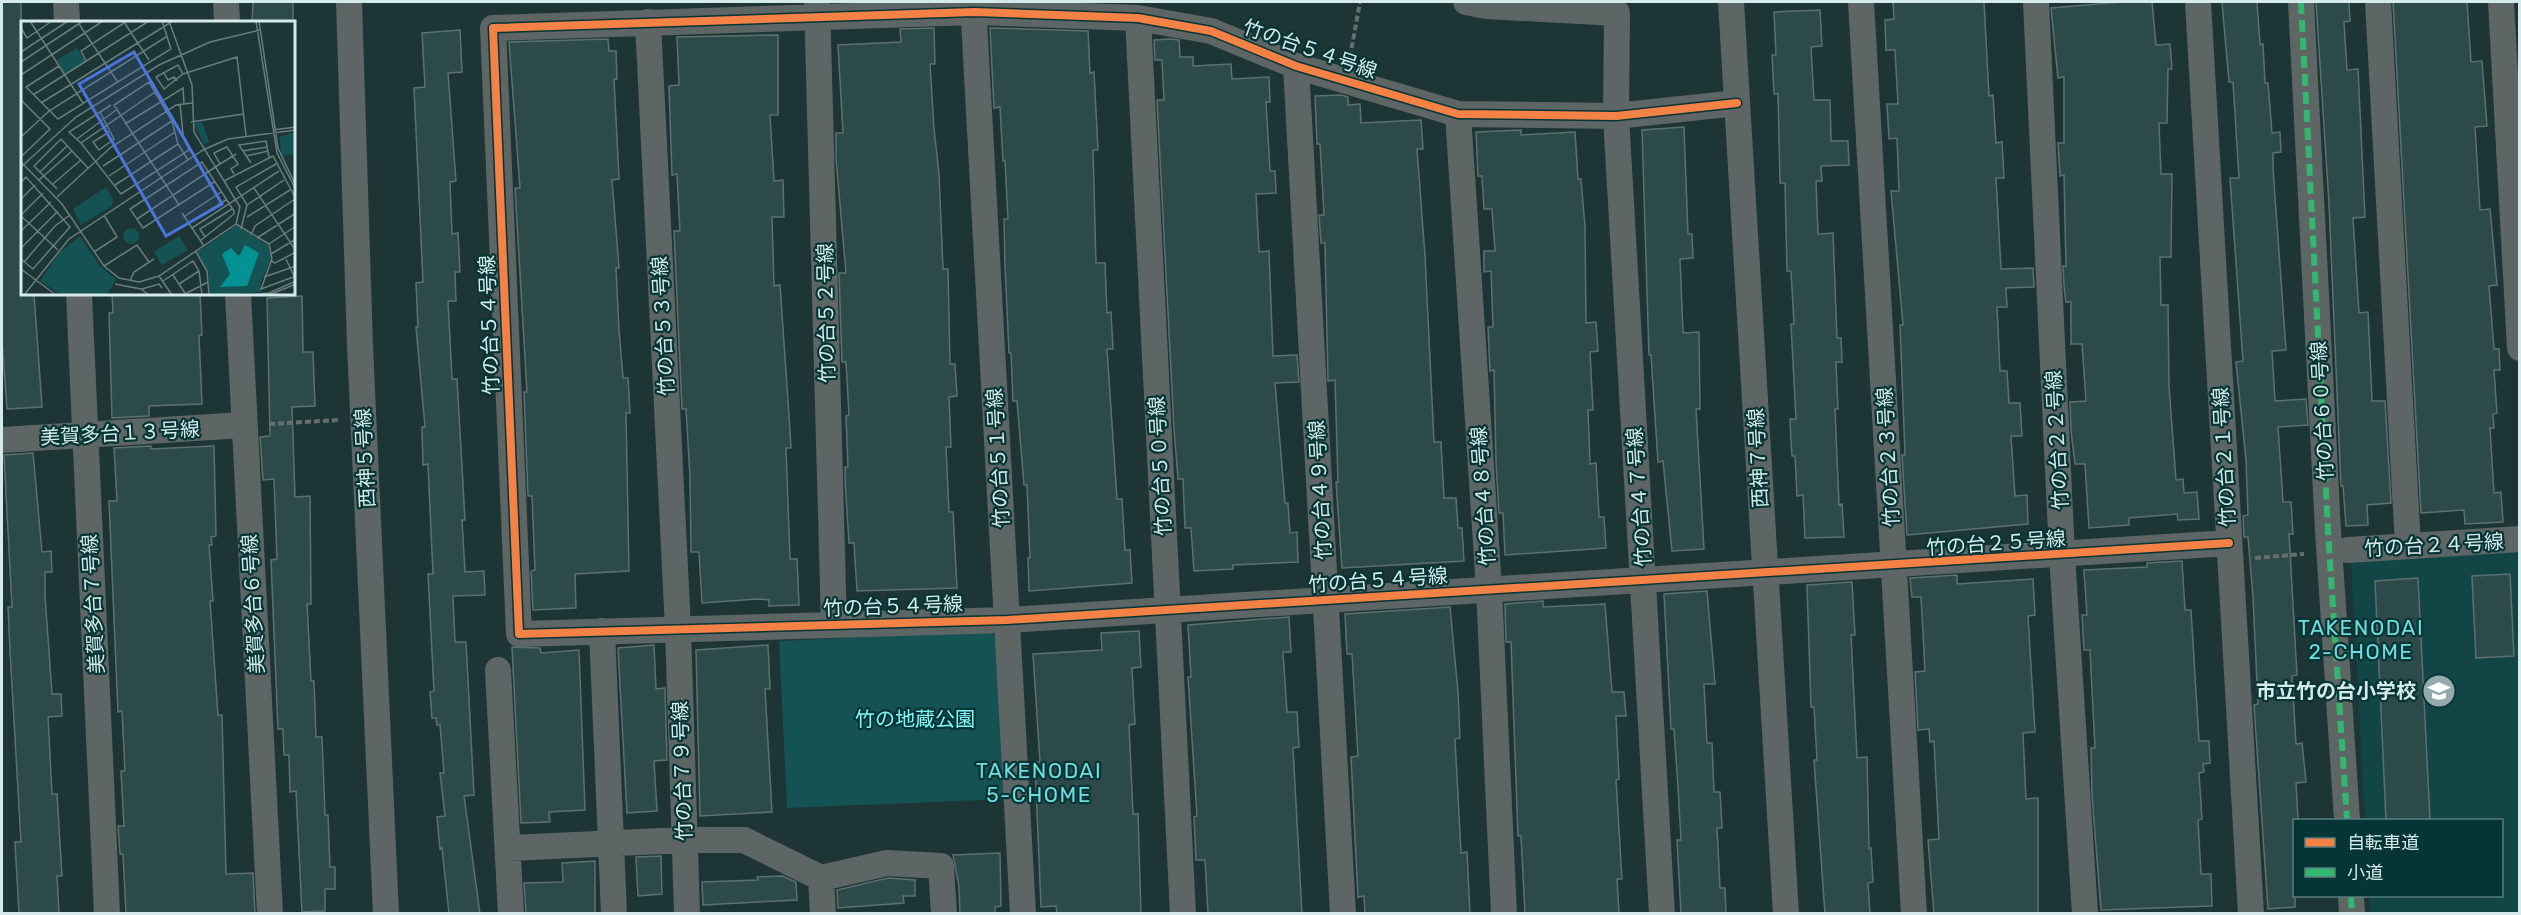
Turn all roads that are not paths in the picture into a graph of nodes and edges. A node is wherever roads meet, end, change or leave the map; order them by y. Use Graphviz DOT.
graph roads {
  1 [pos="66,2"];
  2 [pos="226,2"];
  3 [pos="349,2"];
  4 [pos="1731,2"];
  5 [pos="1861,2"];
  6 [pos="2036,2"];
  7 [pos="2198,2"];
  8 [pos="2301,2"];
  9 [pos="2378,2"];
  10 [pos="2501,2"];
  11 [pos="1479,3"];
  12 [pos="974,7"];
  13 [pos="818,8"];
  14 [pos="1617,8"];
  15 [pos="1138,18"];
  16 [pos="67,21"];
  17 [pos="227,21"];
  18 [pos="648,22"];
  19 [pos="1296,66"];
  20 [pos="1737,103"];
  21 [pos="1458,114"];
  22 [pos="1616,116"];
  23 [pos="79,296"];
  24 [pos="238,296"];
  25 [pos="2520,348"];
  26 [pos="242,425"];
  27 [pos="85,435"];
  28 [pos="2,440"];
  29 [pos="2520,539"];
  30 [pos="2408,546"];
  31 [pos="2339,551"];
  32 [pos="2230,552"];
  33 [pos="2062,555"];
  34 [pos="1895,566"];
  35 [pos="1765,572"];
  36 [pos="1644,579"];
  37 [pos="1489,589"];
  38 [pos="1326,599"];
  39 [pos="1167,610"];
  40 [pos="1006,620"];
  41 [pos="834,625"];
  42 [pos="678,629"];
  43 [pos="602,631"];
  44 [pos="498,670"];
  45 [pos="2347,819"];
  46 [pos="683,840"];
  47 [pos="612,843"];
  48 [pos="509,848"];
  49 [pos="821,878"];
  50 [pos="2351,897"];
  51 [pos="107,914"];
  52 [pos="270,914"];
  53 [pos="386,914"];
  54 [pos="511,914"];
  55 [pos="614,914"];
  56 [pos="687,914"];
  57 [pos="823,914"];
  58 [pos="944,914"];
  59 [pos="1023,914"];
  60 [pos="1184,914"];
  61 [pos="1343,914"];
  62 [pos="1504,914"];
  63 [pos="1662,914"];
  64 [pos="1786,914"];
  65 [pos="1914,914"];
  66 [pos="2085,914"];
  67 [pos="2251,914"];
  68 [pos="2352,914"];
  1 -- 16 [label="street"];
  2 -- 17 [label="street"];
  3 -- 53 [label="street, 西神５号線"];
  4 -- 20 [label="street, 西神７号線"];
  5 -- 34 [label="street, 竹の台２３号線"];
  6 -- 33 [label="street, 竹の台２２号線"];
  7 -- 32 [label="street, 竹の台２１号線"];
  8 -- 31 [label="street, 竹の台６０号線"];
  9 -- 30 [label="street"];
  10 -- 25 [label="street"];
  11 -- 14 [label="street"];
  12 -- 13 [label="street, 竹の台５４号線"];
  12 -- 15 [label="street, 竹の台５４号線"];
  12 -- 40 [label="street, 竹の台５１号線"];
  13 -- 18 [label="street, 竹の台５４号線"];
  13 -- 41 [label="street, 竹の台５２号線"];
  14 -- 22 [label="street, 竹の台４７号線"];
  15 -- 19 [label="street, 竹の台５４号線"];
  15 -- 39 [label="street, 竹の台５０号線"];
  18 -- 42 [label="street, 竹の台５３号線"];
  18 -- 43 [label="street, 竹の台５４号線"];
  19 -- 21 [label="street, 竹の台５４号線"];
  19 -- 38 [label="street, 竹の台４９号線"];
  20 -- 22 [label="street, 竹の台５４号線"];
  20 -- 35 [label="street, 西神７号線"];
  21 -- 22 [label="street, 竹の台５４号線"];
  21 -- 37 [label="street, 竹の台４８号線"];
  22 -- 36 [label="street, 竹の台４７号線"];
  23 -- 27 [label="street, 美賀多台７号線"];
  24 -- 26 [label="street, 美賀多台６号線"];
  26 -- 27 [label="street, 美賀多台１３号線"];
  26 -- 52 [label="street, 美賀多台６号線"];
  27 -- 28 [label="street, 美賀多台１３号線"];
  27 -- 51 [label="street, 美賀多台７号線"];
  29 -- 30 [label="street, 竹の台２４号線"];
  30 -- 31 [label="street, 竹の台２４号線"];
  31 -- 45 [label="street, 竹の台６０号線"];
  32 -- 33 [label="street, 竹の台２５号線"];
  32 -- 67 [label="street, 竹の台２１号線"];
  33 -- 34 [label="street, 竹の台２５号線"];
  33 -- 66 [label="street, 竹の台２２号線"];
  34 -- 35 [label="street, 竹の台２５号線"];
  34 -- 65 [label="street, 竹の台２３号線"];
  35 -- 36 [label="street, 竹の台５４号線"];
  35 -- 64 [label="street, 西神７号線"];
  36 -- 37 [label="street, 竹の台５４号線"];
  36 -- 63 [label="street, 竹の台４７号線"];
  37 -- 38 [label="street, 竹の台５４号線"];
  37 -- 62 [label="street, 竹の台４８号線"];
  38 -- 39 [label="street, 竹の台５４号線"];
  38 -- 61 [label="street, 竹の台４９号線"];
  39 -- 40 [label="street, 竹の台５４号線"];
  39 -- 60 [label="street, 竹の台５０号線"];
  40 -- 41 [label="street, 竹の台５４号線"];
  40 -- 59 [label="street, 竹の台５１号線"];
  41 -- 42 [label="street, 竹の台５４号線"];
  42 -- 43 [label="street, 竹の台５４号線"];
  42 -- 46 [label="street, 竹の台７９号線"];
  43 -- 47 [label="street"];
  44 -- 48 [label="street"];
  46 -- 47 [label="street"];
  46 -- 49 [label="street"];
  46 -- 56 [label="street, 竹の台７９号線"];
  47 -- 48 [label="street"];
  47 -- 55 [label="street"];
  48 -- 54 [label="street"];
  49 -- 57 [label="street"];
  49 -- 58 [label="street"];
  50 -- 68 [label="street"];
}
